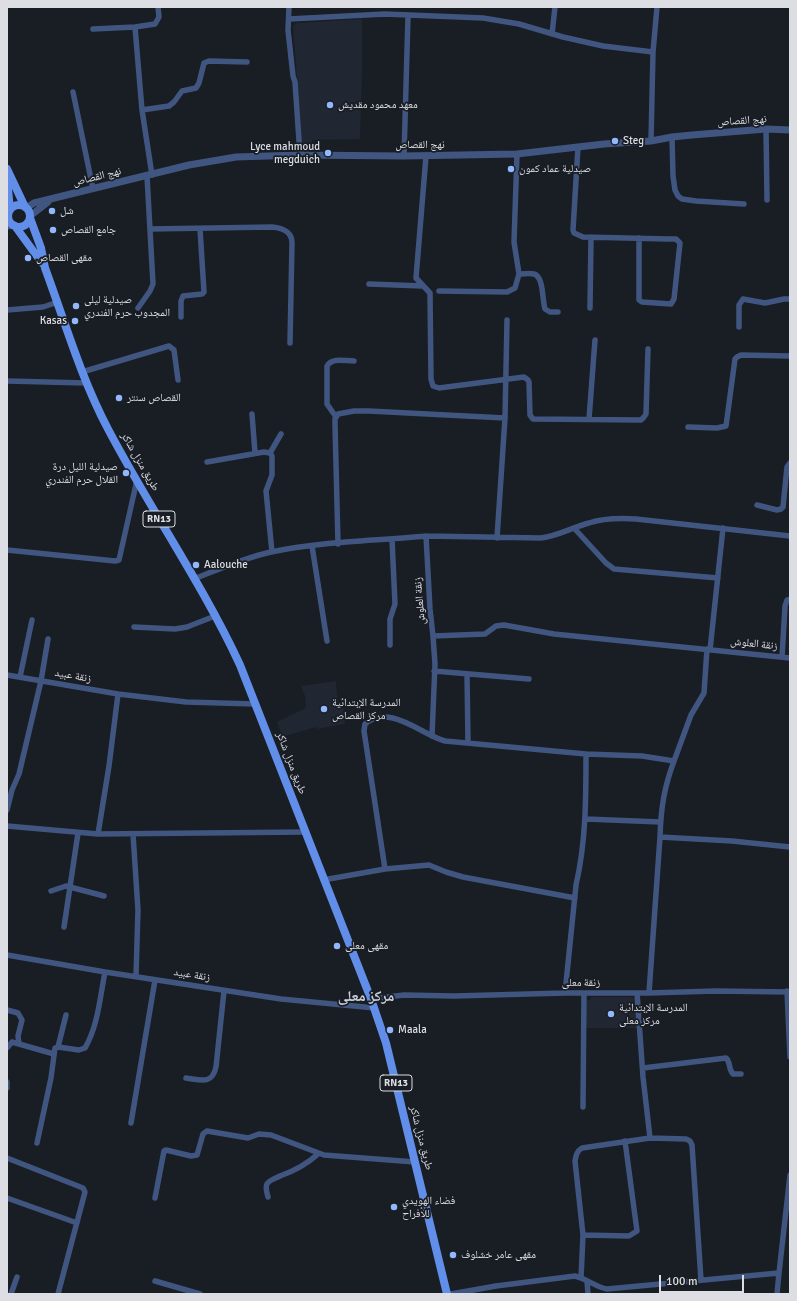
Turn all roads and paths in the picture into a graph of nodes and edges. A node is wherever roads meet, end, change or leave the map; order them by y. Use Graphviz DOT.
graph roads {
  1 [pos="158,7"];
  2 [pos="289,7"];
  3 [pos="555,7"];
  4 [pos="657,7"];
  5 [pos="408,16"];
  6 [pos="289,19"];
  7 [pos="135,27"];
  8 [pos="93,29"];
  9 [pos="552,34"];
  10 [pos="652,52"];
  11 [pos="247,62"];
  12 [pos="73,92"];
  13 [pos="142,110"];
  14 [pos="766,130"];
  15 [pos="790,130"];
  16 [pos="672,137"];
  17 [pos="651,141"];
  18 [pos="578,147"];
  19 [pos="517,154"];
  20 [pos="300,155"];
  21 [pos="404,156"];
  22 [pos="426,156"];
  23 [pos="7,169"];
  24 [pos="149,175"];
  25 [pos="7,179"];
  26 [pos="93,189"];
  27 [pos="53,199"];
  28 [pos="767,200"];
  29 [pos="744,204"];
  30 [pos="26,207"];
  31 [pos="9,211"];
  32 [pos="30,217"];
  33 [pos="12,226"];
  34 [pos="150,229"];
  35 [pos="200,229"];
  36 [pos="591,237"];
  37 [pos="639,238"];
  38 [pos="45,268"];
  39 [pos="518,274"];
  40 [pos="369,284"];
  41 [pos="423,286"];
  42 [pos="439,291"];
  43 [pos="790,299"];
  44 [pos="58,302"];
  45 [pos="138,308"];
  46 [pos="590,308"];
  47 [pos="7,310"];
  48 [pos="558,312"];
  49 [pos="181,317"];
  50 [pos="507,320"];
  51 [pos="739,327"];
  52 [pos="595,340"];
  53 [pos="290,343"];
  54 [pos="648,349"];
  55 [pos="790,356"];
  56 [pos="354,361"];
  57 [pos="82,372"];
  58 [pos="506,379"];
  59 [pos="178,380"];
  60 [pos="7,381"];
  61 [pos="86,383"];
  62 [pos="252,414"];
  63 [pos="336,416"];
  64 [pos="505,418"];
  65 [pos="589,419"];
  66 [pos="688,427"];
  67 [pos="281,434"];
  68 [pos="255,453"];
  69 [pos="270,453"];
  70 [pos="207,462"];
  71 [pos="790,463"];
  72 [pos="137,480"];
  73 [pos="757,505"];
  74 [pos="574,528"];
  75 [pos="723,528"];
  76 [pos="426,536"];
  77 [pos="790,536"];
  78 [pos="497,538"];
  79 [pos="392,539"];
  80 [pos="338,544"];
  81 [pos="312,546"];
  82 [pos="7,550"];
  83 [pos="272,552"];
  84 [pos="718,578"];
  85 [pos="194,579"];
  86 [pos="790,599"];
  87 [pos="215,616"];
  88 [pos="32,620"];
  89 [pos="134,627"];
  90 [pos="433,636"];
  91 [pos="48,639"];
  92 [pos="327,641"];
  93 [pos="390,645"];
  94 [pos="708,650"];
  95 [pos="782,657"];
  96 [pos="790,658"];
  97 [pos="434,671"];
  98 [pos="467,674"];
  99 [pos="7,675"];
  100 [pos="20,677"];
  101 [pos="529,679"];
  102 [pos="41,681"];
  103 [pos="118,694"];
  104 [pos="255,704"];
  105 [pos="432,736"];
  106 [pos="468,743"];
  107 [pos="586,754"];
  108 [pos="674,760"];
  109 [pos="7,810"];
  110 [pos="586,819"];
  111 [pos="660,822"];
  112 [pos="7,826"];
  113 [pos="306,832"];
  114 [pos="78,833"];
  115 [pos="98,834"];
  116 [pos="133,834"];
  117 [pos="660,837"];
  118 [pos="790,847"];
  119 [pos="385,869"];
  120 [pos="323,880"];
  121 [pos="71,886"];
  122 [pos="51,891"];
  123 [pos="104,896"];
  124 [pos="575,898"];
  125 [pos="64,927"];
  126 [pos="7,956"];
  127 [pos="105,972"];
  128 [pos="136,976"];
  129 [pos="155,980"];
  130 [pos="224,991"];
  131 [pos="788,991"];
  132 [pos="565,993"];
  133 [pos="584,993"];
  134 [pos="637,993"];
  135 [pos="649,993"];
  136 [pos="371,999"];
  137 [pos="375,1008"];
  138 [pos="7,1010"];
  139 [pos="66,1015"];
  140 [pos="19,1044"];
  141 [pos="58,1047"];
  142 [pos="7,1048"];
  143 [pos="54,1054"];
  144 [pos="790,1056"];
  145 [pos="643,1068"];
  146 [pos="741,1074"];
  147 [pos="186,1078"];
  148 [pos="7,1082"];
  149 [pos="7,1088"];
  150 [pos="583,1107"];
  151 [pos="131,1123"];
  152 [pos="650,1138"];
  153 [pos="626,1141"];
  154 [pos="37,1143"];
  155 [pos="318,1154"];
  156 [pos="7,1158"];
  157 [pos="415,1162"];
  158 [pos="790,1175"];
  159 [pos="789,1190"];
  160 [pos="268,1197"];
  161 [pos="7,1198"];
  162 [pos="155,1198"];
  163 [pos="77,1223"];
  164 [pos="583,1235"];
  165 [pos="779,1273"];
  166 [pos="17,1277"];
  167 [pos="581,1278"];
  168 [pos="701,1280"];
  169 [pos="155,1281"];
  170 [pos="587,1281"];
  171 [pos="181,1291"];
  172 [pos="11,1294"];
  173 [pos="58,1294"];
  174 [pos="200,1294"];
  175 [pos="447,1294"];
  176 [pos="451,1294"];
  177 [pos="588,1294"];
  178 [pos="777,1294"];
  1 -- 7 [label="street"];
  2 -- 6 [label="street"];
  3 -- 9 [label="street"];
  4 -- 10 [label="street"];
  5 -- 6 [label="street"];
  5 -- 9 [label="street"];
  5 -- 21 [label="street"];
  6 -- 20 [label="street"];
  7 -- 8 [label="street"];
  7 -- 13 [label="street"];
  9 -- 10 [label="street"];
  10 -- 17 [label="street"];
  11 -- 13 [label="street"];
  12 -- 26 [label="street"];
  13 -- 24 [label="street"];
  14 -- 15 [label="street, نهج القصاص"];
  14 -- 16 [label="street, نهج القصاص"];
  14 -- 28 [label="street"];
  16 -- 17 [label="street, نهج القصاص"];
  16 -- 29 [label="street"];
  17 -- 18 [label="street, نهج القصاص"];
  18 -- 19 [label="street, نهج القصاص"];
  18 -- 36 [label="street"];
  19 -- 22 [label="street, نهج القصاص"];
  19 -- 39 [label="street"];
  20 -- 21 [label="street, نهج القصاص"];
  20 -- 24 [label="street, نهج القصاص"];
  21 -- 22 [label="street, نهج القصاص"];
  22 -- 41 [label="street"];
  23 -- 30 [label="main road, RN13"];
  24 -- 26 [label="street, نهج القصاص"];
  24 -- 34 [label="street"];
  25 -- 31 [label="main road, RN13"];
  26 -- 27 [label="street, نهج القصاص"];
  27 -- 30 [label="street, نهج القصاص"];
  27 -- 32 [label="street, نهج القصاص"];
  30 -- 31 [label="main road"];
  30 -- 32 [label="main road, RN13"];
  31 -- 33 [label="main road, RN13"];
  32 -- 33 [label="main road"];
  32 -- 38 [label="main road, طريق منزل شاكر / RN13"];
  33 -- 38 [label="main road, طريق منزل شاكر / RN13"];
  34 -- 35 [label="street"];
  34 -- 45 [label="street"];
  35 -- 49 [label="street"];
  35 -- 53 [label="street"];
  36 -- 37 [label="street"];
  36 -- 46 [label="street"];
  37 -- 37 [label="street"];
  38 -- 44 [label="main road, طريق منزل شاكر / RN13"];
  39 -- 42 [label="street"];
  39 -- 48 [label="street"];
  40 -- 41 [label="street"];
  41 -- 58 [label="street"];
  43 -- 51 [label="street"];
  44 -- 47 [label="street"];
  44 -- 57 [label="main road, طريق منزل شاكر / RN13"];
  50 -- 58 [label="street"];
  52 -- 65 [label="street"];
  54 -- 65 [label="street"];
  55 -- 66 [label="street"];
  56 -- 63 [label="street"];
  57 -- 59 [label="street"];
  57 -- 61 [label="main road, طريق منزل شاكر / RN13"];
  58 -- 64 [label="street"];
  58 -- 65 [label="street"];
  60 -- 61 [label="street"];
  61 -- 72 [label="main road, طريق منزل شاكر / RN13"];
  62 -- 68 [label="street"];
  63 -- 64 [label="street"];
  63 -- 80 [label="street"];
  64 -- 78 [label="street"];
  67 -- 69 [label="street"];
  68 -- 69 [label="street"];
  68 -- 70 [label="street"];
  69 -- 83 [label="street"];
  71 -- 73 [label="street"];
  72 -- 82 [label="street"];
  72 -- 85 [label="main road, طريق منزل شاكر / RN13"];
  74 -- 75 [label="street"];
  74 -- 78 [label="street"];
  74 -- 84 [label="street"];
  75 -- 77 [label="street"];
  75 -- 84 [label="street"];
  76 -- 78 [label="street"];
  76 -- 79 [label="street"];
  76 -- 90 [label="street, زنقة العلوش"];
  79 -- 80 [label="street"];
  79 -- 93 [label="street"];
  80 -- 81 [label="street"];
  81 -- 83 [label="street"];
  81 -- 92 [label="street"];
  83 -- 85 [label="street"];
  84 -- 94 [label="street"];
  85 -- 87 [label="main road, طريق منزل شاكر / RN13"];
  86 -- 95 [label="street"];
  87 -- 89 [label="street"];
  87 -- 104 [label="main road, طريق منزل شاكر / RN13"];
  88 -- 100 [label="street"];
  90 -- 94 [label="street, زنقة العلوش"];
  90 -- 97 [label="street"];
  91 -- 102 [label="street"];
  94 -- 95 [label="street, زنقة العلوش"];
  94 -- 108 [label="street"];
  95 -- 96 [label="street, زنقة العلوش"];
  97 -- 98 [label="street"];
  97 -- 105 [label="street"];
  98 -- 101 [label="street"];
  98 -- 106 [label="street"];
  99 -- 100 [label="street, زنقة عبيد"];
  100 -- 102 [label="street, زنقة عبيد"];
  102 -- 103 [label="street, زنقة عبيد"];
  102 -- 109 [label="street"];
  103 -- 104 [label="street, زنقة عبيد"];
  103 -- 115 [label="street"];
  104 -- 113 [label="main road, طريق منزل شاكر / RN13"];
  105 -- 106 [label="street"];
  105 -- 119 [label="street"];
  106 -- 107 [label="street"];
  107 -- 108 [label="street"];
  107 -- 110 [label="street"];
  108 -- 111 [label="street"];
  110 -- 111 [label="street"];
  110 -- 124 [label="street"];
  111 -- 117 [label="street"];
  112 -- 114 [label="street"];
  113 -- 116 [label="street"];
  113 -- 120 [label="main road, طريق منزل شاكر / RN13"];
  114 -- 115 [label="street"];
  114 -- 121 [label="street"];
  115 -- 116 [label="street"];
  116 -- 128 [label="street"];
  117 -- 118 [label="street"];
  117 -- 135 [label="street"];
  119 -- 120 [label="street"];
  119 -- 124 [label="street"];
  120 -- 136 [label="main road, طريق منزل شاكر / RN13"];
  121 -- 122 [label="street"];
  121 -- 123 [label="street"];
  121 -- 125 [label="street"];
  124 -- 132 [label="street"];
  126 -- 127 [label="street, زنقة عبيد"];
  127 -- 128 [label="street, زنقة عبيد"];
  127 -- 141 [label="street"];
  128 -- 129 [label="street, زنقة عبيد"];
  129 -- 130 [label="street, زنقة عبيد"];
  129 -- 151 [label="street"];
  130 -- 137 [label="street, زنقة عبيد"];
  130 -- 147 [label="street"];
  131 -- 135 [label="street, زنقة معلى"];
  131 -- 144 [label="street"];
  132 -- 133 [label="street, زنقة معلى"];
  132 -- 136 [label="street, زنقة معلى"];
  133 -- 134 [label="street, زنقة معلى"];
  133 -- 150 [label="street"];
  134 -- 135 [label="street, زنقة معلى"];
  134 -- 145 [label="street"];
  136 -- 137 [label="main road, طريق منزل شاكر / RN13"];
  137 -- 157 [label="main road, طريق منزل شاكر / RN13"];
  138 -- 140 [label="street"];
  139 -- 141 [label="street"];
  140 -- 142 [label="street"];
  140 -- 143 [label="street"];
  141 -- 143 [label="street"];
  143 -- 154 [label="street"];
  145 -- 146 [label="street"];
  145 -- 152 [label="street"];
  148 -- 149 [label="street"];
  152 -- 153 [label="street"];
  152 -- 168 [label="street"];
  153 -- 164 [label="street"];
  153 -- 164 [label="street"];
  155 -- 157 [label="street"];
  155 -- 160 [label="street"];
  155 -- 162 [label="street"];
  156 -- 163 [label="street"];
  157 -- 175 [label="main road, طريق منزل شاكر / RN13"];
  158 -- 159 [label="street"];
  159 -- 165 [label="street"];
  161 -- 163 [label="street"];
  163 -- 173 [label="street"];
  164 -- 167 [label="street"];
  165 -- 168 [label="street"];
  165 -- 178 [label="street"];
  166 -- 172 [label="street"];
  167 -- 170 [label="street"];
  167 -- 176 [label="street"];
  168 -- 170 [label="street"];
  169 -- 171 [label="street"];
  170 -- 177 [label="street"];
  171 -- 174 [label="street"];
}
